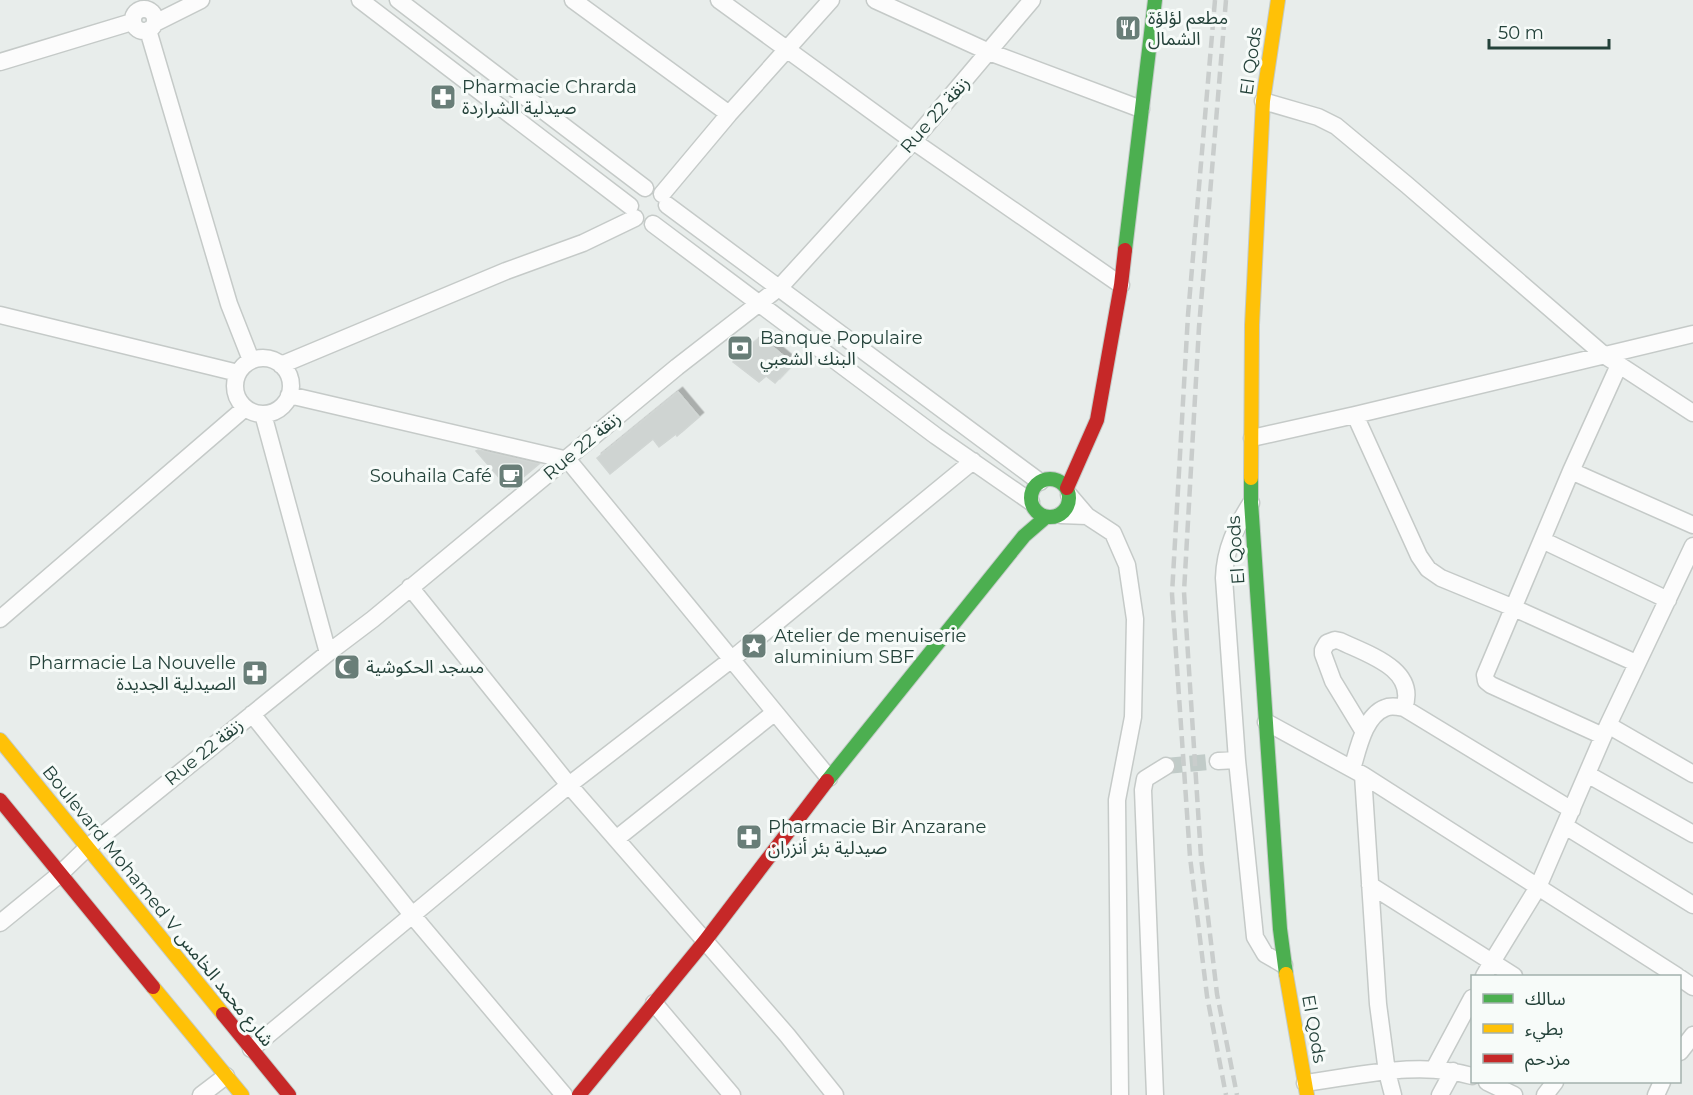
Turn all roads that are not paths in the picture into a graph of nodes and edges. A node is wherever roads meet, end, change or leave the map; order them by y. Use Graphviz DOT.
graph roads {
  1 [pos="201,0"];
  2 [pos="360,0"];
  3 [pos="398,0"];
  4 [pos="573,0"];
  5 [pos="719,0"];
  6 [pos="831,0"];
  7 [pos="875,0"];
  8 [pos="1032,0"];
  9 [pos="1155,0"];
  10 [pos="1278,0"];
  11 [pos="138,8"];
  12 [pos="151,27"];
  13 [pos="788,50"];
  14 [pos="989,52"];
  15 [pos="0,62"];
  16 [pos="1263,101"];
  17 [pos="1141,110"];
  18 [pos="729,114"];
  19 [pos="913,141"];
  20 [pos="645,188"];
  21 [pos="665,199"];
  22 [pos="633,212"];
  23 [pos="653,224"];
  24 [pos="1121,285"];
  25 [pos="780,287"];
  26 [pos="759,303"];
  27 [pos="0,315"];
  28 [pos="1693,334"];
  29 [pos="1604,355"];
  30 [pos="251,360"];
  31 [pos="281,364"];
  32 [pos="1619,365"];
  33 [pos="238,372"];
  34 [pos="289,395"];
  35 [pos="245,408"];
  36 [pos="1693,413"];
  37 [pos="263,414"];
  38 [pos="1355,415"];
  39 [pos="1252,438"];
  40 [pos="1082,453"];
  41 [pos="568,460"];
  42 [pos="972,461"];
  43 [pos="1571,471"];
  44 [pos="1047,481"];
  45 [pos="1068,492"];
  46 [pos="1251,502"];
  47 [pos="1033,505"];
  48 [pos="1053,516"];
  49 [pos="1086,516"];
  50 [pos="1693,525"];
  51 [pos="1024,536"];
  52 [pos="1542,540"];
  53 [pos="1693,546"];
  54 [pos="411,586"];
  55 [pos="1668,600"];
  56 [pos="1514,608"];
  57 [pos="0,618"];
  58 [pos="328,653"];
  59 [pos="732,659"];
  60 [pos="1636,663"];
  61 [pos="1404,708"];
  62 [pos="774,713"];
  63 [pos="252,714"];
  64 [pos="1266,722"];
  65 [pos="1605,730"];
  66 [pos="1364,732"];
  67 [pos="0,740"];
  68 [pos="1237,760"];
  69 [pos="1218,761"];
  70 [pos="1166,766"];
  71 [pos="1357,772"];
  72 [pos="1587,774"];
  73 [pos="1693,774"];
  74 [pos="829,778"];
  75 [pos="569,785"];
  76 [pos="0,800"];
  77 [pos="1572,810"];
  78 [pos="1565,826"];
  79 [pos="1693,834"];
  80 [pos="616,839"];
  81 [pos="88,847"];
  82 [pos="60,874"];
  83 [pos="1370,885"];
  84 [pos="1538,887"];
  85 [pos="1693,905"];
  86 [pos="413,916"];
  87 [pos="0,923"];
  88 [pos="705,941"];
  89 [pos="1284,965"];
  90 [pos="1488,969"];
  91 [pos="1510,975"];
  92 [pos="1675,975"];
  93 [pos="1471,1002"];
  94 [pos="654,1003"];
  95 [pos="1693,1035"];
  96 [pos="251,1049"];
  97 [pos="1681,1051"];
  98 [pos="1434,1069"];
  99 [pos="1453,1071"];
  100 [pos="1387,1072"];
  101 [pos="226,1076"];
  102 [pos="1471,1076"];
  103 [pos="1489,1083"];
  104 [pos="1554,1083"];
  105 [pos="1306,1089"];
  106 [pos="201,1095"];
  107 [pos="242,1095"];
  108 [pos="289,1095"];
  109 [pos="564,1095"];
  110 [pos="579,1095"];
  111 [pos="732,1095"];
  112 [pos="836,1095"];
  113 [pos="1120,1095"];
  114 [pos="1155,1095"];
  115 [pos="1394,1095"];
  116 [pos="1440,1095"];
  117 [pos="1514,1095"];
  118 [pos="1545,1095"];
  1 -- 12 [label="street"];
  2 -- 22 [label="street"];
  3 -- 20 [label="street"];
  4 -- 18 [label="street"];
  5 -- 13 [label="street"];
  6 -- 13 [label="street"];
  7 -- 14 [label="street"];
  8 -- 14 [label="street, Rue 22 زنقة"];
  9 -- 17 [label="main road"];
  10 -- 16 [label="main road, El Qods"];
  11 -- 12 [label="street"];
  11 -- 15 [label="street"];
  12 -- 30 [label="street"];
  13 -- 18 [label="street"];
  13 -- 19 [label="street"];
  14 -- 17 [label="street"];
  14 -- 19 [label="street, Rue 22 زنقة"];
  16 -- 29 [label="street"];
  16 -- 39 [label="main road, El Qods"];
  17 -- 24 [label="main road"];
  18 -- 21 [label="street"];
  19 -- 24 [label="street"];
  19 -- 25 [label="street, Rue 22 زنقة"];
  20 -- 21 [label="street"];
  20 -- 22 [label="street"];
  21 -- 23 [label="street"];
  21 -- 25 [label="street"];
  22 -- 23 [label="street"];
  22 -- 31 [label="street"];
  23 -- 26 [label="street"];
  24 -- 40 [label="main road"];
  25 -- 26 [label="street, Rue 22 زنقة"];
  25 -- 44 [label="street"];
  26 -- 41 [label="street, Rue 22 زنقة"];
  26 -- 42 [label="street"];
  27 -- 33 [label="street"];
  28 -- 29 [label="street"];
  29 -- 32 [label="street"];
  29 -- 38 [label="street"];
  30 -- 31 [label="street"];
  30 -- 33 [label="street"];
  31 -- 34 [label="street"];
  32 -- 36 [label="street"];
  32 -- 43 [label="street"];
  33 -- 35 [label="street"];
  34 -- 37 [label="street"];
  34 -- 41 [label="street"];
  35 -- 37 [label="street"];
  35 -- 57 [label="street"];
  37 -- 58 [label="street"];
  38 -- 39 [label="street"];
  38 -- 56 [label="street"];
  39 -- 46 [label="main road, El Qods"];
  40 -- 44 [label="main road"];
  40 -- 45 [label="main road"];
  41 -- 54 [label="street, Rue 22 زنقة"];
  41 -- 59 [label="street"];
  42 -- 47 [label="street"];
  42 -- 59 [label="street"];
  43 -- 50 [label="street"];
  43 -- 52 [label="street"];
  44 -- 45 [label="main road"];
  44 -- 47 [label="main road"];
  45 -- 48 [label="main road"];
  45 -- 49 [label="street"];
  46 -- 64 [label="main road, El Qods"];
  46 -- 68 [label="street"];
  47 -- 48 [label="main road"];
  47 -- 51 [label="main road"];
  48 -- 49 [label="street"];
  48 -- 51 [label="main road"];
  49 -- 113 [label="street"];
  51 -- 74 [label="main road"];
  52 -- 55 [label="street"];
  52 -- 56 [label="street"];
  53 -- 55 [label="street"];
  54 -- 58 [label="street, Rue 22 زنقة"];
  54 -- 75 [label="street"];
  55 -- 60 [label="street"];
  56 -- 60 [label="street"];
  56 -- 65 [label="street"];
  58 -- 63 [label="street, Rue 22 زنقة"];
  59 -- 62 [label="street"];
  59 -- 75 [label="street"];
  60 -- 65 [label="street"];
  61 -- 66 [label="street"];
  61 -- 66 [label="street"];
  61 -- 77 [label="street"];
  62 -- 74 [label="street"];
  62 -- 80 [label="street"];
  63 -- 81 [label="street, Rue 22 زنقة"];
  63 -- 86 [label="street"];
  64 -- 71 [label="street"];
  64 -- 89 [label="main road, El Qods"];
  65 -- 72 [label="street"];
  65 -- 73 [label="street"];
  66 -- 71 [label="street"];
  67 -- 81 [label="main road, Boulevard Mohamed V شارع محمد الخامس"];
  68 -- 69 [label="street"];
  68 -- 89 [label="street"];
  70 -- 114 [label="street"];
  71 -- 83 [label="street"];
  71 -- 84 [label="street"];
  72 -- 77 [label="street"];
  72 -- 79 [label="street"];
  74 -- 88 [label="main road"];
  75 -- 80 [label="street"];
  75 -- 86 [label="street"];
  76 -- 82 [label="main road"];
  77 -- 78 [label="street"];
  78 -- 84 [label="street"];
  78 -- 85 [label="street"];
  80 -- 88 [label="street"];
  81 -- 82 [label="street, Rue 22 زنقة"];
  81 -- 96 [label="main road, Boulevard Mohamed V شارع محمد الخامس"];
  82 -- 87 [label="street, Rue 22 زنقة"];
  82 -- 101 [label="main road"];
  83 -- 90 [label="street"];
  83 -- 100 [label="street"];
  84 -- 90 [label="street"];
  84 -- 92 [label="street"];
  86 -- 96 [label="street"];
  86 -- 109 [label="street"];
  88 -- 94 [label="main road"];
  88 -- 112 [label="street"];
  89 -- 105 [label="main road, El Qods"];
  90 -- 91 [label="street"];
  93 -- 98 [label="street"];
  94 -- 110 [label="main road"];
  94 -- 111 [label="street"];
  95 -- 97 [label="street"];
  96 -- 108 [label="main road, Boulevard Mohamed V شارع محمد الخامس"];
  98 -- 99 [label="street"];
  98 -- 100 [label="street"];
  99 -- 102 [label="street"];
  99 -- 116 [label="street"];
  100 -- 105 [label="street"];
  100 -- 115 [label="street"];
  101 -- 106 [label="street"];
  101 -- 107 [label="main road"];
  103 -- 117 [label="street"];
  104 -- 118 [label="street"];
}
